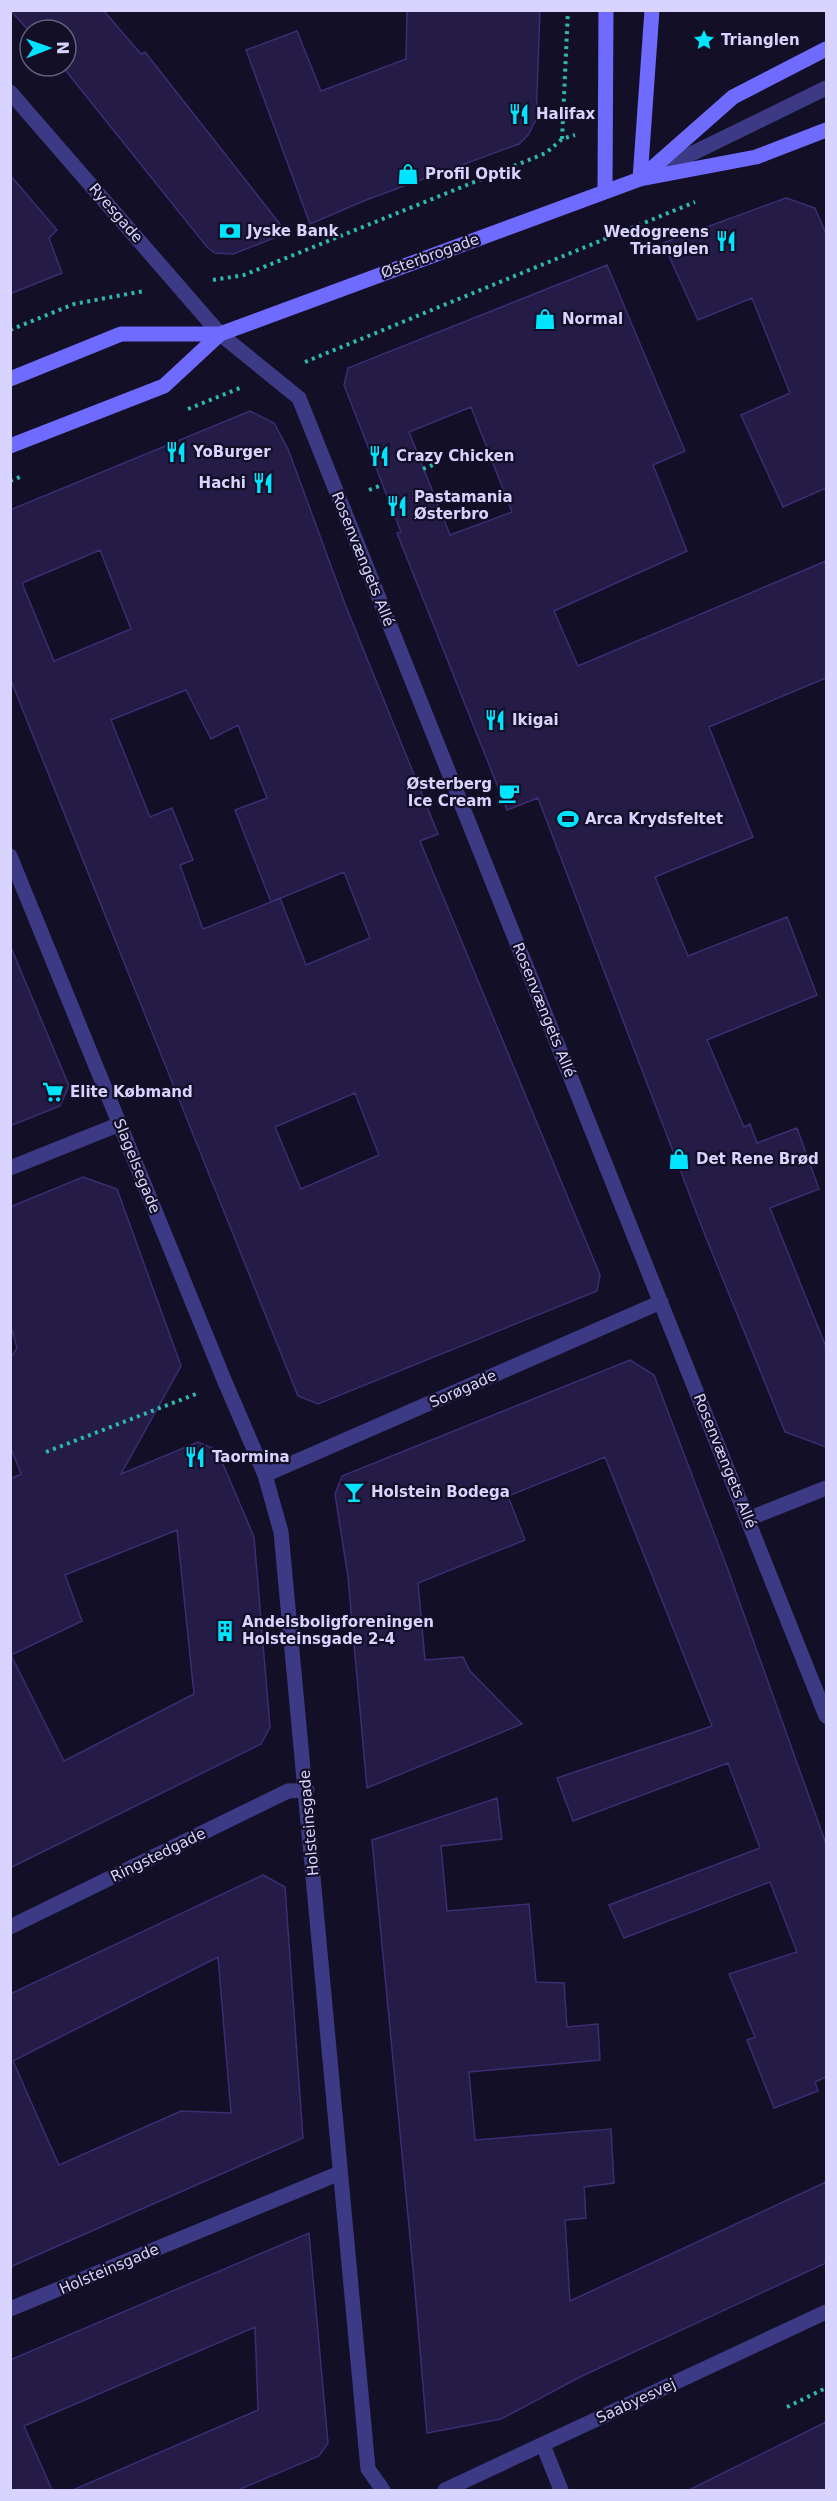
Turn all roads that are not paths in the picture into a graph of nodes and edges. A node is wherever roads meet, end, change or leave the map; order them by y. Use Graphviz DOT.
graph roads {
  1 [pos="606,10"];
  2 [pos="652,10"];
  3 [pos="826,49"];
  4 [pos="826,88"];
  5 [pos="10,92"];
  6 [pos="826,130"];
  7 [pos="640,179"];
  8 [pos="605,191"];
  9 [pos="220,334"];
  10 [pos="10,379"];
  11 [pos="10,446"];
  12 [pos="10,856"];
  13 [pos="120,1124"];
  14 [pos="10,1168"];
  15 [pos="661,1302"];
  16 [pos="265,1475"];
  17 [pos="826,1488"];
  18 [pos="748,1519"];
  19 [pos="826,1716"];
  20 [pos="307,1790"];
  21 [pos="10,1927"];
  22 [pos="340,2173"];
  23 [pos="10,2310"];
  24 [pos="826,2312"];
  25 [pos="543,2445"];
  26 [pos="383,2490"];
  27 [pos="446,2490"];
  28 [pos="561,2490"];
  1 -- 8 [label="street"];
  2 -- 7 [label="street"];
  3 -- 7 [label="street, Østerbrogade"];
  4 -- 7 [label="street"];
  5 -- 9 [label="street, Ryesgade"];
  6 -- 7 [label="street, Østerbrogade"];
  7 -- 8 [label="street, Østerbrogade"];
  8 -- 9 [label="street, Østerbrogade"];
  9 -- 10 [label="street, Østerbrogade"];
  9 -- 11 [label="street, Østerbrogade"];
  9 -- 15 [label="street, Rosenvængets Allé"];
  12 -- 13 [label="street, Slagelsegade"];
  13 -- 14 [label="street"];
  13 -- 16 [label="street, Slagelsegade"];
  15 -- 16 [label="street, Sorøgade"];
  15 -- 18 [label="street, Rosenvængets Allé"];
  16 -- 20 [label="street, Holsteinsgade"];
  17 -- 18 [label="street"];
  18 -- 19 [label="street, Rosenvængets Allé"];
  20 -- 21 [label="street, Ringstedgade"];
  20 -- 22 [label="street, Holsteinsgade"];
  22 -- 23 [label="street, Holsteinsgade"];
  22 -- 26 [label="street, Holsteinsgade"];
  24 -- 25 [label="street, Saabyesvej"];
  25 -- 27 [label="street, Saabyesvej"];
  25 -- 28 [label="street"];
}
